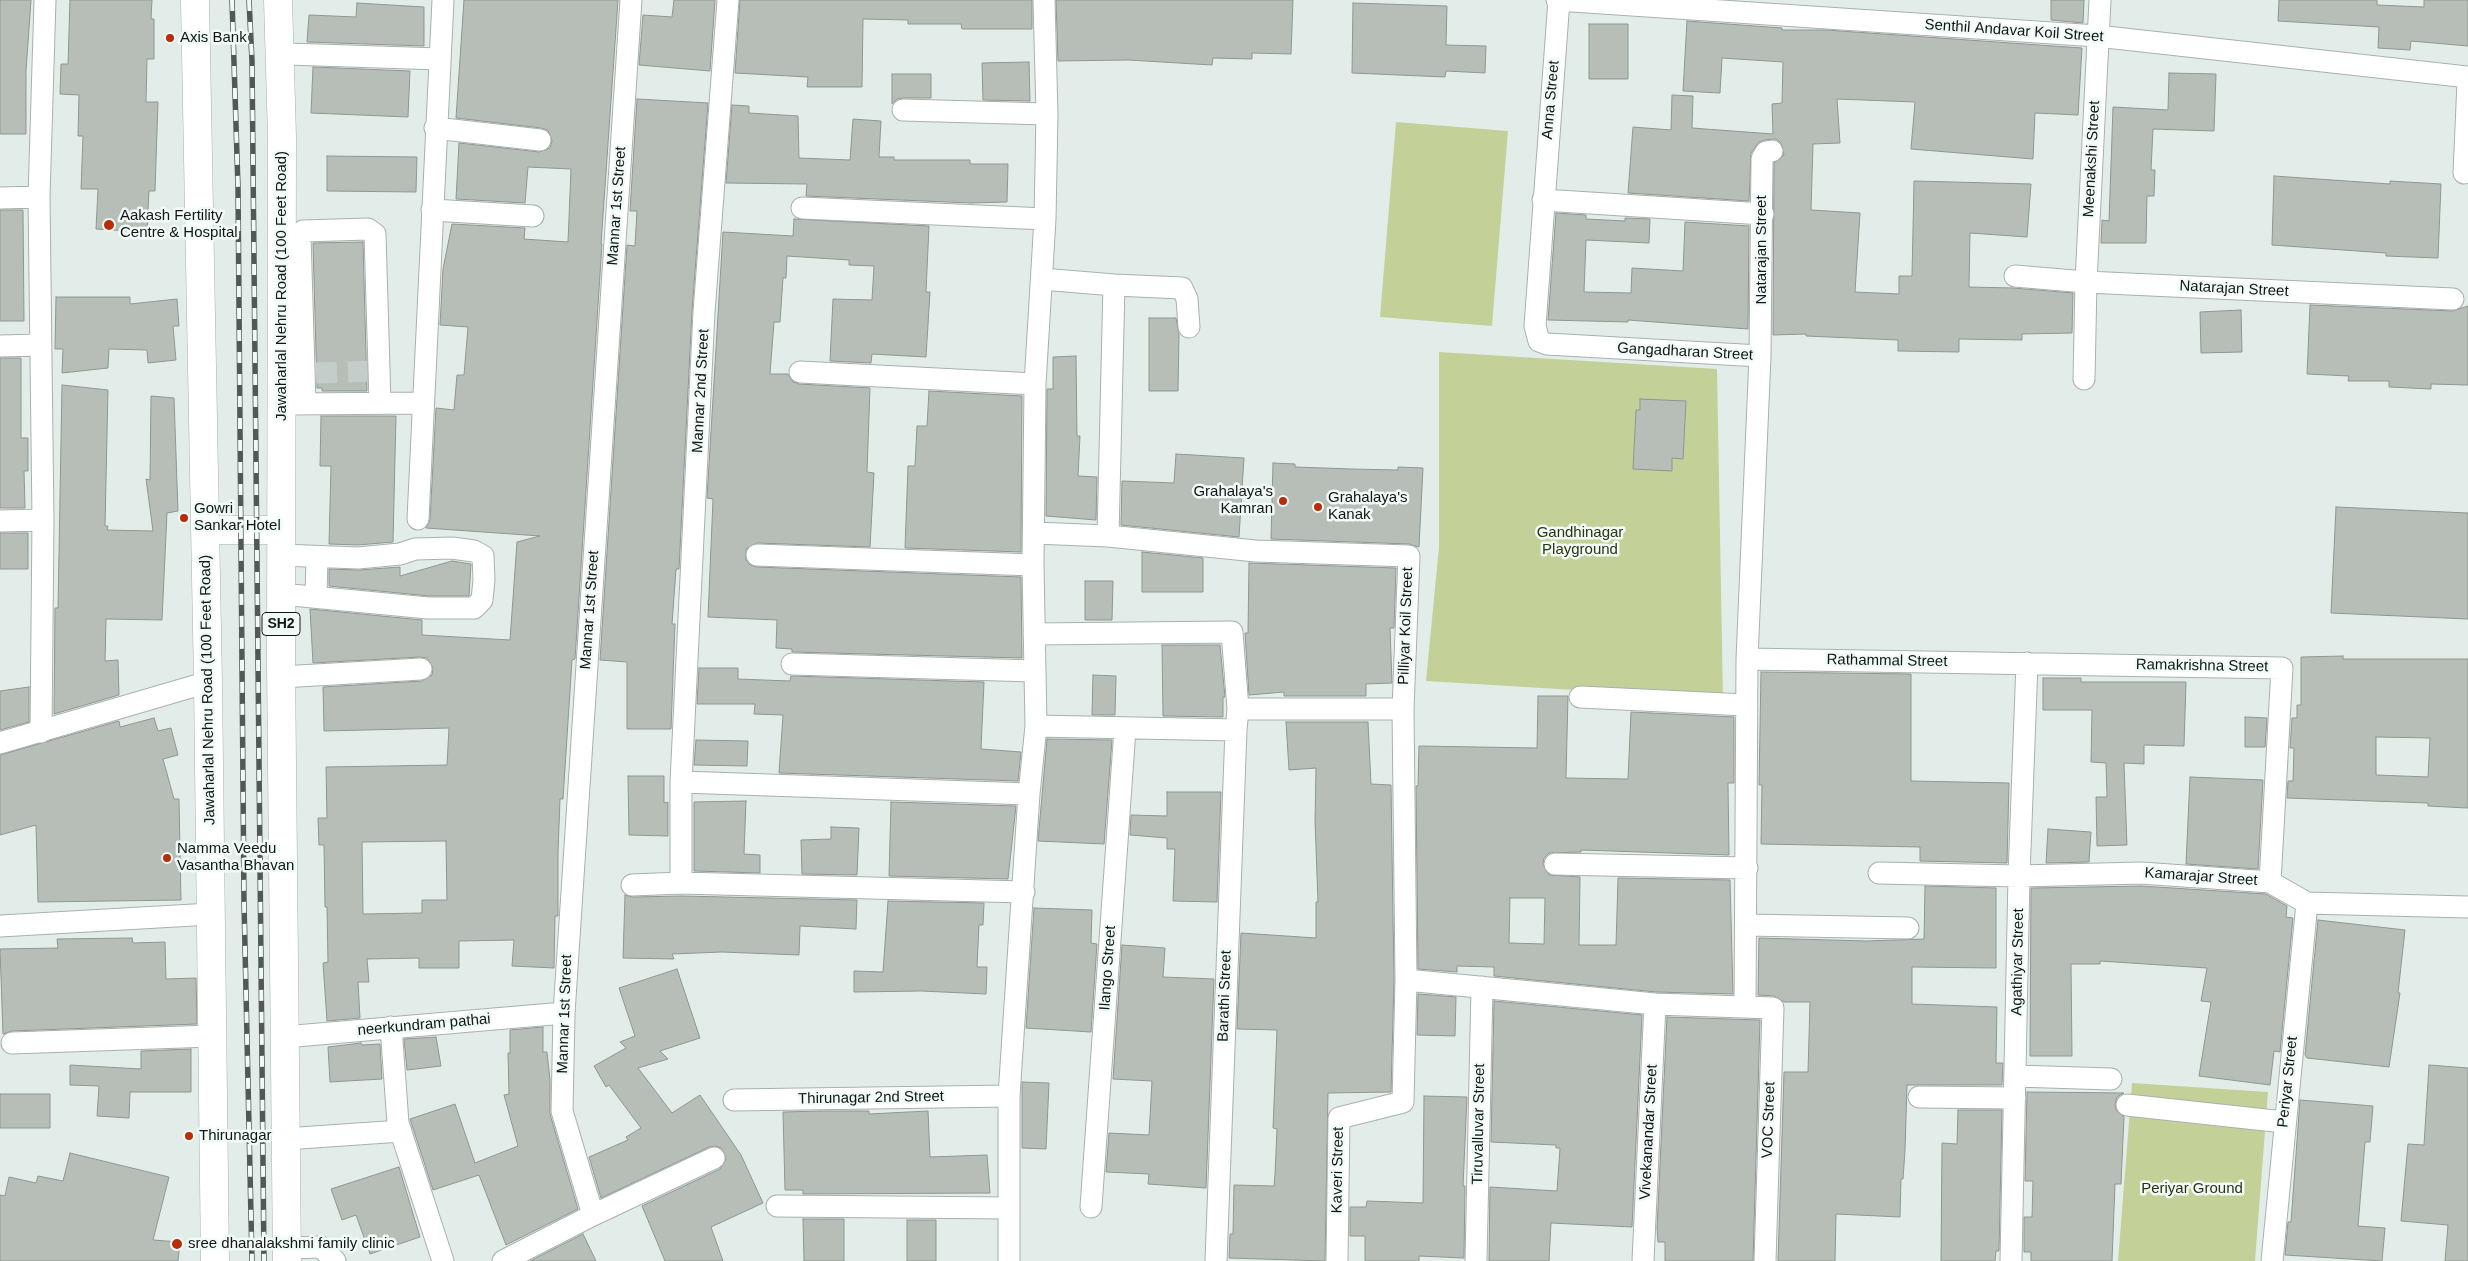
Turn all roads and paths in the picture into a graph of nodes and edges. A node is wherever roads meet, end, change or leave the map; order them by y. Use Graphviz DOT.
graph roads {
  1 [pos="44,0"];
  2 [pos="195,0"];
  3 [pos="278,0"];
  4 [pos="443,0"];
  5 [pos="631,0"];
  6 [pos="728,0"];
  7 [pos="1044,0"];
  8 [pos="1559,0"];
  9 [pos="2100,0"];
  10 [pos="2097,36"];
  11 [pos="280,50"];
  12 [pos="440,59"];
  13 [pos="2468,77"];
  14 [pos="2468,82"];
  15 [pos="903,110"];
  16 [pos="1046,114"];
  17 [pos="435,128"];
  18 [pos="540,140"];
  19 [pos="1772,151"];
  20 [pos="2464,172"];
  21 [pos="39,197"];
  22 [pos="0,198"];
  23 [pos="1543,200"];
  24 [pos="802,208"];
  25 [pos="432,210"];
  26 [pos="1762,214"];
  27 [pos="533,216"];
  28 [pos="1045,218"];
  29 [pos="2015,276"];
  30 [pos="1042,279"];
  31 [pos="2086,282"];
  32 [pos="1114,285"];
  33 [pos="2453,299"];
  34 [pos="1188,327"];
  35 [pos="40,345"];
  36 [pos="0,346"];
  37 [pos="1760,356"];
  38 [pos="800,372"];
  39 [pos="300,373"];
  40 [pos="2084,379"];
  41 [pos="1035,384"];
  42 [pos="380,403"];
  43 [pos="423,403"];
  44 [pos="293,404"];
  45 [pos="418,519"];
  46 [pos="43,520"];
  47 [pos="0,521"];
  48 [pos="205,530"];
  49 [pos="1034,533"];
  50 [pos="1108,536"];
  51 [pos="281,542"];
  52 [pos="757,555"];
  53 [pos="317,557"];
  54 [pos="1033,564"];
  55 [pos="281,594"];
  56 [pos="316,596"];
  57 [pos="1034,634"];
  58 [pos="1747,658"];
  59 [pos="792,664"];
  60 [pos="2027,664"];
  61 [pos="421,669"];
  62 [pos="1034,671"];
  63 [pos="281,677"];
  64 [pos="208,682"];
  65 [pos="1580,697"];
  66 [pos="1746,705"];
  67 [pos="1238,709"];
  68 [pos="1403,709"];
  69 [pos="1036,726"];
  70 [pos="1125,729"];
  71 [pos="1236,730"];
  72 [pos="42,732"];
  73 [pos="0,743"];
  74 [pos="681,782"];
  75 [pos="1030,794"];
  76 [pos="1555,864"];
  77 [pos="1747,868"];
  78 [pos="1879,874"];
  79 [pos="2019,876"];
  80 [pos="2270,882"];
  81 [pos="681,883"];
  82 [pos="632,885"];
  83 [pos="1024,892"];
  84 [pos="2307,903"];
  85 [pos="2468,907"];
  86 [pos="210,914"];
  87 [pos="1746,925"];
  88 [pos="0,926"];
  89 [pos="1908,928"];
  90 [pos="1406,980"];
  91 [pos="1482,987"];
  92 [pos="1655,1004"];
  93 [pos="1746,1006"];
  94 [pos="564,1013"];
  95 [pos="391,1027"];
  96 [pos="211,1036"];
  97 [pos="284,1037"];
  98 [pos="12,1043"];
  99 [pos="2016,1076"];
  100 [pos="2111,1080"];
  101 [pos="1009,1096"];
  102 [pos="1919,1097"];
  103 [pos="2015,1098"];
  104 [pos="734,1100"];
  105 [pos="2127,1106"];
  106 [pos="2284,1122"];
  107 [pos="400,1131"];
  108 [pos="285,1138"];
  109 [pos="714,1158"];
  110 [pos="776,1206"];
  111 [pos="1091,1207"];
  112 [pos="1009,1208"];
  113 [pos="593,1215"];
  114 [pos="287,1254"];
  115 [pos="215,1261"];
  116 [pos="335,1261"];
  117 [pos="443,1261"];
  118 [pos="503,1261"];
  119 [pos="1009,1261"];
  120 [pos="1216,1261"];
  121 [pos="1337,1261"];
  122 [pos="1476,1261"];
  123 [pos="1644,1261"];
  124 [pos="1764,1261"];
  125 [pos="2011,1261"];
  126 [pos="2272,1261"];
  1 -- 21 [label="street"];
  2 -- 48 [label="main road, Jawaharlal Nehru Road (100 Feet Road)"];
  3 -- 11 [label="main road, Jawaharlal Nehru Road (100 Feet Road) / SH2"];
  4 -- 12 [label="street"];
  5 -- 94 [label="street, Mannar 1st Street"];
  6 -- 74 [label="street, Mannar 2nd Street"];
  7 -- 16 [label="street"];
  8 -- 10 [label="street, Senthil Andavar Koil Street"];
  8 -- 23 [label="street, Anna Street"];
  9 -- 10 [label="street, Meenakshi Street"];
  10 -- 13 [label="street, Senthil Andavar Koil Street"];
  10 -- 31 [label="street, Meenakshi Street"];
  11 -- 12 [label="street"];
  11 -- 39 [label="main road, Jawaharlal Nehru Road (100 Feet Road) / SH2"];
  12 -- 17 [label="street"];
  14 -- 20 [label="street"];
  15 -- 16 [label="street"];
  16 -- 28 [label="street"];
  17 -- 18 [label="street"];
  17 -- 25 [label="street"];
  19 -- 26 [label="street, Natarajan Street"];
  21 -- 22 [label="street"];
  21 -- 35 [label="street"];
  23 -- 26 [label="street"];
  23 -- 37 [label="street, Gangadharan Street"];
  24 -- 28 [label="street"];
  25 -- 27 [label="street"];
  25 -- 43 [label="street"];
  26 -- 37 [label="street, Natarajan Street"];
  28 -- 30 [label="street"];
  29 -- 31 [label="street, Natarajan Street"];
  30 -- 32 [label="street"];
  30 -- 41 [label="street"];
  31 -- 33 [label="street, Natarajan Street"];
  31 -- 40 [label="street, Meenakshi Street"];
  32 -- 34 [label="street"];
  32 -- 50 [label="street"];
  35 -- 36 [label="street"];
  35 -- 46 [label="street"];
  37 -- 58 [label="street, Gangadharan Street"];
  38 -- 41 [label="street"];
  39 -- 42 [label="street"];
  39 -- 44 [label="main road, Jawaharlal Nehru Road (100 Feet Road) / SH2"];
  41 -- 49 [label="street"];
  42 -- 43 [label="street"];
  42 -- 44 [label="street"];
  43 -- 45 [label="street"];
  44 -- 51 [label="main road, Jawaharlal Nehru Road (100 Feet Road) / SH2"];
  46 -- 47 [label="street"];
  46 -- 72 [label="street"];
  48 -- 51 [label="main road"];
  48 -- 64 [label="main road, Jawaharlal Nehru Road (100 Feet Road)"];
  49 -- 50 [label="street, Pilliyar Koil Street"];
  49 -- 54 [label="street"];
  50 -- 68 [label="street, Pilliyar Koil Street"];
  51 -- 53 [label="street"];
  51 -- 55 [label="main road, Jawaharlal Nehru Road (100 Feet Road) / SH2"];
  52 -- 54 [label="street"];
  53 -- 56 [label="street"];
  53 -- 56 [label="street"];
  54 -- 57 [label="street"];
  55 -- 56 [label="street"];
  55 -- 63 [label="main road, Jawaharlal Nehru Road (100 Feet Road) / SH2"];
  57 -- 62 [label="street"];
  57 -- 67 [label="street, Barathi Street"];
  58 -- 60 [label="street, Rathammal Street"];
  58 -- 66 [label="street, Gangadharan Street"];
  59 -- 62 [label="street"];
  60 -- 79 [label="street, Agathiyar Street"];
  60 -- 80 [label="street, Ramakrishna Street"];
  61 -- 63 [label="street"];
  62 -- 69 [label="street"];
  63 -- 97 [label="main road, Jawaharlal Nehru Road (100 Feet Road) / SH2"];
  64 -- 72 [label="street"];
  64 -- 86 [label="main road, Jawaharlal Nehru Road (100 Feet Road)"];
  65 -- 66 [label="street"];
  66 -- 77 [label="street, Gangadharan Street"];
  67 -- 68 [label="street"];
  67 -- 71 [label="street, Barathi Street"];
  68 -- 90 [label="street, Pilliyar Koil Street"];
  69 -- 70 [label="street"];
  69 -- 75 [label="street"];
  70 -- 71 [label="street"];
  70 -- 111 [label="street, Ilango Street"];
  71 -- 120 [label="street, Barathi Street"];
  72 -- 73 [label="street"];
  74 -- 75 [label="street"];
  74 -- 81 [label="street, Mannar 2nd Street"];
  75 -- 83 [label="street"];
  76 -- 77 [label="street"];
  77 -- 87 [label="street, Gangadharan Street"];
  78 -- 79 [label="street, Kamarajar Street"];
  79 -- 80 [label="street, Kamarajar Street"];
  79 -- 99 [label="street, Agathiyar Street"];
  80 -- 84 [label="street, Kamarajar Street"];
  81 -- 82 [label="street"];
  81 -- 83 [label="street"];
  83 -- 101 [label="street"];
  84 -- 85 [label="street, Kamarajar Street"];
  84 -- 106 [label="street, Periyar Street"];
  86 -- 88 [label="street"];
  86 -- 96 [label="main road, Jawaharlal Nehru Road (100 Feet Road)"];
  87 -- 89 [label="street"];
  87 -- 93 [label="street, Gangadharan Street"];
  90 -- 91 [label="street"];
  90 -- 121 [label="street, Kaveri Street"];
  91 -- 92 [label="street"];
  91 -- 122 [label="street, Tiruvalluvar Street"];
  92 -- 93 [label="street"];
  92 -- 123 [label="street, Vivekanandar Street"];
  93 -- 124 [label="street, VOC Street"];
  94 -- 95 [label="street, neerkundram pathai"];
  94 -- 113 [label="street, Mannar 1st Street"];
  95 -- 97 [label="street, neerkundram pathai"];
  95 -- 107 [label="street"];
  96 -- 98 [label="street"];
  96 -- 115 [label="main road, Jawaharlal Nehru Road (100 Feet Road)"];
  97 -- 108 [label="main road, Jawaharlal Nehru Road (100 Feet Road) / SH2"];
  99 -- 100 [label="street"];
  99 -- 103 [label="street, Agathiyar Street"];
  101 -- 104 [label="street, Thirunagar 2nd Street"];
  101 -- 112 [label="street"];
  102 -- 103 [label="street"];
  103 -- 125 [label="street, Agathiyar Street"];
  105 -- 106 [label="street"];
  106 -- 126 [label="street, Periyar Street"];
  107 -- 108 [label="street"];
  107 -- 117 [label="street"];
  108 -- 114 [label="main road, Jawaharlal Nehru Road (100 Feet Road) / SH2"];
  109 -- 113 [label="street"];
  110 -- 112 [label="street"];
  112 -- 119 [label="street"];
  113 -- 118 [label="street"];
  114 -- 116 [label="street"];
}
